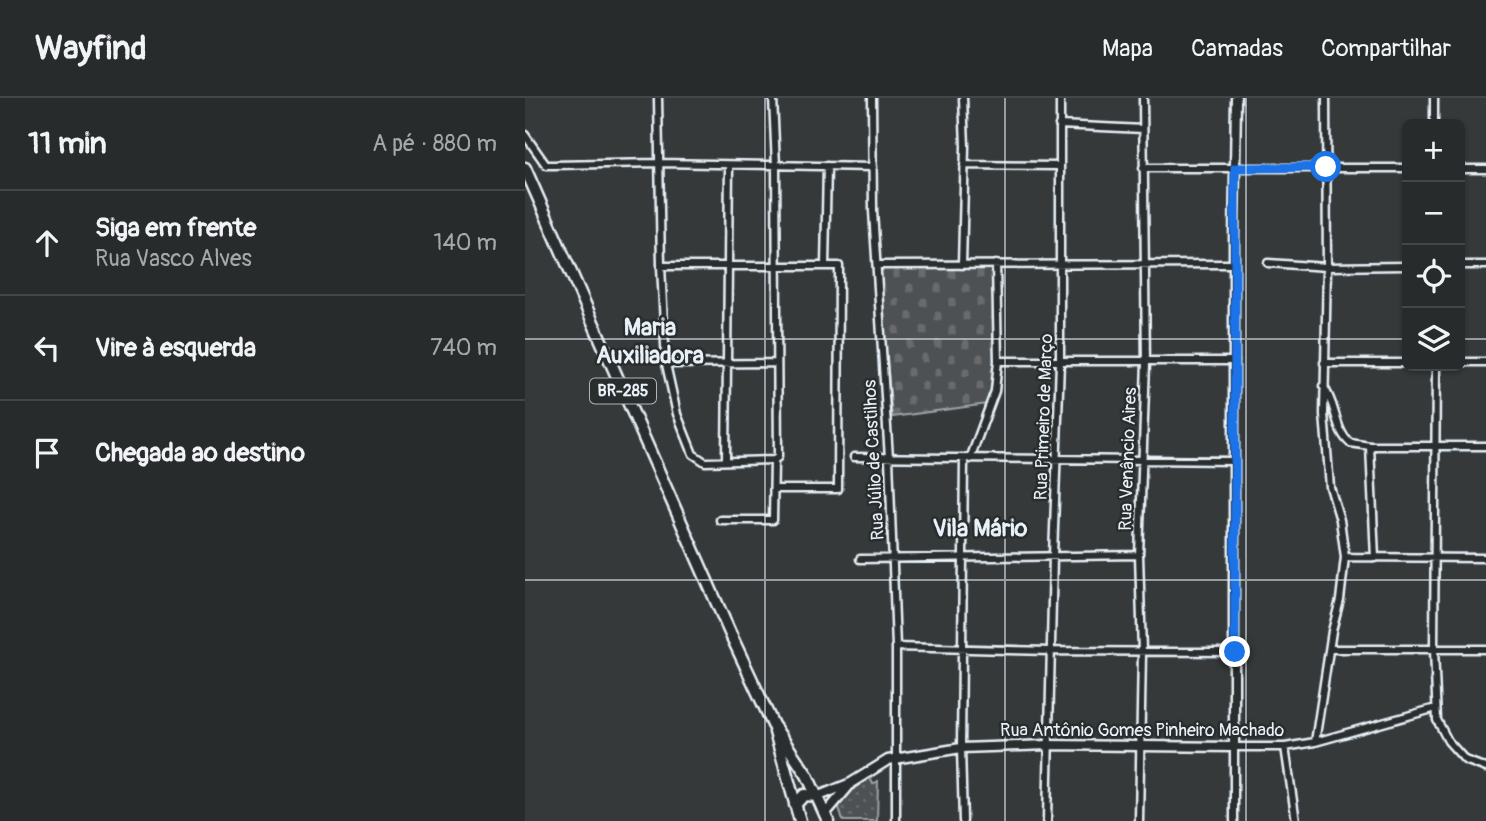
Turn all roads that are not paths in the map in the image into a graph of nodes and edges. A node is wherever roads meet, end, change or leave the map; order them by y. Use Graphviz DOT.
graph roads {
  1 [pos="658,98"];
  2 [pos="773,98"];
  3 [pos="872,98"];
  4 [pos="963,98"];
  5 [pos="1060,98"];
  6 [pos="1143,98"];
  7 [pos="1236,98"];
  8 [pos="1326,98"];
  9 [pos="1434,98"];
  10 [pos="1434,119"];
  11 [pos="1059,125"];
  12 [pos="1143,129"];
  13 [pos="525,135"];
  14 [pos="658,163"];
  15 [pos="729,165"];
  16 [pos="964,165"];
  17 [pos="776,166"];
  18 [pos="827,166"];
  19 [pos="1059,166"];
  20 [pos="873,167"];
  21 [pos="1326,167"];
  22 [pos="525,168"];
  23 [pos="1235,168"];
  24 [pos="1402,168"];
  25 [pos="1143,169"];
  26 [pos="1465,169"];
  27 [pos="1486,169"];
  28 [pos="1268,263"];
  29 [pos="996,264"];
  30 [pos="1144,264"];
  31 [pos="1234,264"];
  32 [pos="877,265"];
  33 [pos="962,265"];
  34 [pos="1465,265"];
  35 [pos="1486,265"];
  36 [pos="661,266"];
  37 [pos="727,266"];
  38 [pos="825,266"];
  39 [pos="1061,266"];
  40 [pos="1402,266"];
  41 [pos="776,267"];
  42 [pos="1327,267"];
  43 [pos="998,360"];
  44 [pos="1235,361"];
  45 [pos="1060,362"];
  46 [pos="1465,362"];
  47 [pos="1486,362"];
  48 [pos="776,363"];
  49 [pos="1146,363"];
  50 [pos="1324,363"];
  51 [pos="1402,363"];
  52 [pos="666,364"];
  53 [pos="728,364"];
  54 [pos="1436,371"];
  55 [pos="1323,386"];
  56 [pos="1338,424"];
  57 [pos="1325,436"];
  58 [pos="1370,446"];
  59 [pos="1486,446"];
  60 [pos="1435,447"];
  61 [pos="854,457"];
  62 [pos="889,458"];
  63 [pos="967,459"];
  64 [pos="1056,459"];
  65 [pos="726,460"];
  66 [pos="774,460"];
  67 [pos="1143,460"];
  68 [pos="1234,461"];
  69 [pos="774,489"];
  70 [pos="720,520"];
  71 [pos="1139,555"];
  72 [pos="1053,556"];
  73 [pos="892,557"];
  74 [pos="1345,557"];
  75 [pos="964,558"];
  76 [pos="1374,558"];
  77 [pos="1435,558"];
  78 [pos="1486,558"];
  79 [pos="860,559"];
  80 [pos="896,647"];
  81 [pos="962,649"];
  82 [pos="1330,649"];
  83 [pos="1434,649"];
  84 [pos="1486,649"];
  85 [pos="1050,651"];
  86 [pos="1142,652"];
  87 [pos="1235,652"];
  88 [pos="1436,708"];
  89 [pos="773,725"];
  90 [pos="1315,742"];
  91 [pos="1048,745"];
  92 [pos="1139,746"];
  93 [pos="1234,747"];
  94 [pos="1285,747"];
  95 [pos="961,748"];
  96 [pos="897,757"];
  97 [pos="1486,768"];
  98 [pos="852,783"];
  99 [pos="819,796"];
  100 [pos="795,804"];
  101 [pos="825,818"];
  102 [pos="800,821"];
  103 [pos="896,821"];
  104 [pos="963,821"];
  105 [pos="1047,821"];
  106 [pos="1139,821"];
  107 [pos="1234,821"];
  108 [pos="1296,821"];
  1 -- 14 [label="street"];
  2 -- 17 [label="street"];
  3 -- 20 [label="street, Rua Júlio de Castilhos"];
  4 -- 16 [label="street"];
  5 -- 11 [label="street, Rua Primeiro de Março"];
  6 -- 12 [label="street, Rua Venâncio Aires"];
  7 -- 23 [label="main road"];
  8 -- 21 [label="street"];
  9 -- 10 [label="street"];
  11 -- 12 [label="street"];
  11 -- 19 [label="street, Rua Primeiro de Março"];
  12 -- 25 [label="street, Rua Venâncio Aires"];
  13 -- 14 [label="street"];
  14 -- 15 [label="street"];
  14 -- 36 [label="street"];
  15 -- 17 [label="street"];
  15 -- 37 [label="street"];
  16 -- 19 [label="street"];
  16 -- 33 [label="street"];
  17 -- 18 [label="street"];
  17 -- 41 [label="street"];
  18 -- 20 [label="street"];
  18 -- 38 [label="street"];
  19 -- 39 [label="street, Rua Primeiro de Março"];
  20 -- 32 [label="street, Rua Júlio de Castilhos"];
  21 -- 23 [label="street"];
  21 -- 24 [label="street"];
  21 -- 42 [label="street"];
  22 -- 89 [label="highway, BR-285"];
  23 -- 25 [label="street"];
  23 -- 31 [label="main road"];
  25 -- 30 [label="street, Rua Venâncio Aires"];
  26 -- 27 [label="street"];
  28 -- 42 [label="street"];
  29 -- 33 [label="street"];
  29 -- 39 [label="street"];
  29 -- 43 [label="street"];
  30 -- 31 [label="street"];
  30 -- 39 [label="street"];
  30 -- 49 [label="street, Rua Venâncio Aires"];
  31 -- 44 [label="main road"];
  32 -- 33 [label="street"];
  32 -- 62 [label="street, Rua Júlio de Castilhos"];
  34 -- 35 [label="street"];
  36 -- 37 [label="street"];
  36 -- 52 [label="street"];
  37 -- 41 [label="street"];
  37 -- 53 [label="street"];
  38 -- 41 [label="street"];
  38 -- 69 [label="street"];
  39 -- 45 [label="street, Rua Primeiro de Março"];
  40 -- 42 [label="street"];
  41 -- 48 [label="street"];
  42 -- 50 [label="street"];
  43 -- 45 [label="street"];
  43 -- 63 [label="street"];
  44 -- 49 [label="street"];
  44 -- 68 [label="main road"];
  45 -- 49 [label="street"];
  45 -- 64 [label="street, Rua Primeiro de Março"];
  46 -- 47 [label="street"];
  48 -- 53 [label="street"];
  48 -- 66 [label="street"];
  49 -- 67 [label="street, Rua Venâncio Aires"];
  50 -- 51 [label="street"];
  50 -- 55 [label="street"];
  52 -- 53 [label="street"];
  52 -- 65 [label="street"];
  53 -- 65 [label="street"];
  54 -- 60 [label="street"];
  55 -- 56 [label="street"];
  55 -- 57 [label="street"];
  56 -- 57 [label="street"];
  56 -- 58 [label="street"];
  57 -- 74 [label="street"];
  58 -- 60 [label="street"];
  58 -- 76 [label="street"];
  59 -- 60 [label="street"];
  60 -- 77 [label="street"];
  61 -- 62 [label="street"];
  62 -- 63 [label="street"];
  62 -- 73 [label="street, Rua Júlio de Castilhos"];
  63 -- 64 [label="street"];
  63 -- 75 [label="street"];
  64 -- 67 [label="street"];
  64 -- 72 [label="street, Rua Primeiro de Março"];
  65 -- 66 [label="street"];
  66 -- 69 [label="street"];
  67 -- 68 [label="street"];
  67 -- 71 [label="street, Rua Venâncio Aires"];
  68 -- 87 [label="main road"];
  69 -- 70 [label="street"];
  71 -- 72 [label="street"];
  71 -- 86 [label="street, Rua Venâncio Aires"];
  72 -- 75 [label="street"];
  72 -- 85 [label="street, Rua Primeiro de Março"];
  73 -- 75 [label="street"];
  73 -- 79 [label="street"];
  73 -- 80 [label="street, Rua Júlio de Castilhos"];
  74 -- 76 [label="street"];
  74 -- 82 [label="street"];
  75 -- 81 [label="street"];
  76 -- 77 [label="street"];
  77 -- 78 [label="street"];
  77 -- 83 [label="street"];
  80 -- 81 [label="street"];
  80 -- 96 [label="street, Rua Júlio de Castilhos"];
  81 -- 85 [label="street"];
  81 -- 95 [label="street"];
  82 -- 83 [label="street"];
  82 -- 90 [label="street"];
  83 -- 84 [label="street"];
  83 -- 88 [label="street"];
  85 -- 86 [label="street"];
  85 -- 91 [label="street, Rua Primeiro de Março"];
  86 -- 87 [label="street"];
  86 -- 92 [label="street, Rua Venâncio Aires"];
  87 -- 93 [label="main road"];
  88 -- 90 [label="street, Rua Antônio Gomes Pinheiro Machado"];
  88 -- 97 [label="street"];
  89 -- 99 [label="highway, BR-285"];
  89 -- 100 [label="highway, BR-285"];
  90 -- 94 [label="street, Rua Antônio Gomes Pinheiro Machado"];
  91 -- 92 [label="main road, Rua Antônio Gomes Pinheiro Machado"];
  91 -- 95 [label="main road, Rua Antônio Gomes Pinheiro Machado"];
  91 -- 105 [label="street, Rua Primeiro de Março"];
  92 -- 93 [label="main road, Rua Antônio Gomes Pinheiro Machado"];
  92 -- 106 [label="street, Rua Venâncio Aires"];
  93 -- 94 [label="street, Rua Antônio Gomes Pinheiro Machado"];
  93 -- 107 [label="street"];
  94 -- 108 [label="street"];
  95 -- 96 [label="main road, Rua Antônio Gomes Pinheiro Machado"];
  95 -- 104 [label="street"];
  96 -- 98 [label="main road, Rua Antônio Gomes Pinheiro Machado"];
  96 -- 103 [label="street, Rua Júlio de Castilhos"];
  98 -- 99 [label="main road, Rua Antônio Gomes Pinheiro Machado"];
  98 -- 101 [label="main road, Rua Antônio Gomes Pinheiro Machado"];
  99 -- 100 [label="highway"];
  99 -- 101 [label="highway, BR-285"];
  100 -- 102 [label="highway, BR-285"];
}
